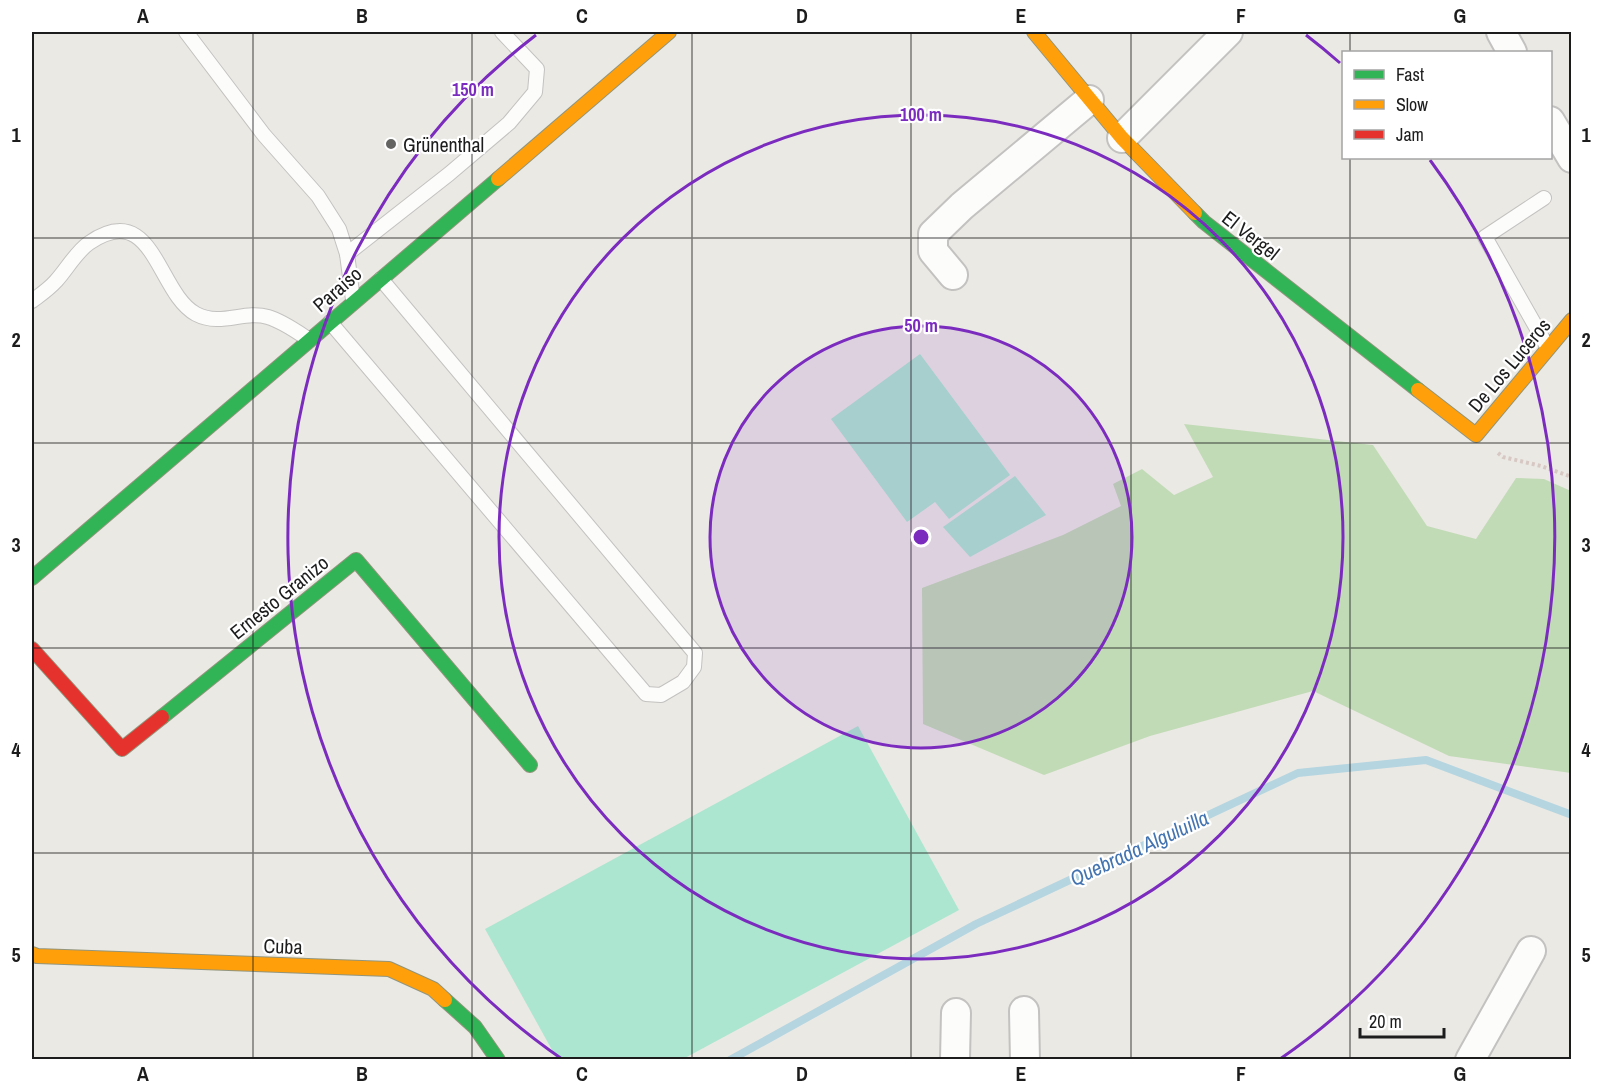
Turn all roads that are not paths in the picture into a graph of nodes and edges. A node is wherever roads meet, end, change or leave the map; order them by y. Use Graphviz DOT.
graph roads {
  1 [pos="186,32"];
  2 [pos="502,32"];
  3 [pos="669,32"];
  4 [pos="1034,32"];
  5 [pos="1228,32"];
  6 [pos="1501,32"];
  7 [pos="1511,51"];
  8 [pos="1089,100"];
  9 [pos="1552,123"];
  10 [pos="1122,138"];
  11 [pos="1572,158"];
  12 [pos="1544,198"];
  13 [pos="347,254"];
  14 [pos="953,275"];
  15 [pos="380,278"];
  16 [pos="353,300"];
  17 [pos="32,301"];
  18 [pos="1572,320"];
  19 [pos="329,321"];
  20 [pos="308,339"];
  21 [pos="1548,348"];
  22 [pos="1476,435"];
  23 [pos="32,578"];
  24 [pos="32,649"];
  25 [pos="530,765"];
  26 [pos="1531,951"];
  27 [pos="32,954"];
  28 [pos="1024,1011"];
  29 [pos="956,1013"];
  30 [pos="498,1059"];
  31 [pos="955,1059"];
  32 [pos="1024,1059"];
  33 [pos="1470,1059"];
  1 -- 13 [label="lane"];
  2 -- 13 [label="lane"];
  3 -- 15 [label="street, Paraiso"];
  4 -- 8 [label="street, El Vergel"];
  5 -- 10 [label="street"];
  6 -- 7 [label="street"];
  8 -- 10 [label="street, El Vergel"];
  8 -- 14 [label="street"];
  9 -- 11 [label="street"];
  10 -- 22 [label="street, El Vergel"];
  12 -- 21 [label="lane"];
  13 -- 16 [label="lane"];
  15 -- 16 [label="street, Paraiso"];
  15 -- 19 [label="lane"];
  16 -- 19 [label="street, Paraiso"];
  17 -- 20 [label="lane"];
  18 -- 21 [label="street, De Los Luceros"];
  19 -- 20 [label="street, Paraiso"];
  20 -- 23 [label="street, Paraiso"];
  21 -- 22 [label="street, De Los Luceros"];
  24 -- 25 [label="street, Ernesto Granizo"];
  26 -- 33 [label="street"];
  27 -- 30 [label="street, Cuba"];
  28 -- 32 [label="street"];
  29 -- 31 [label="street"];
}
